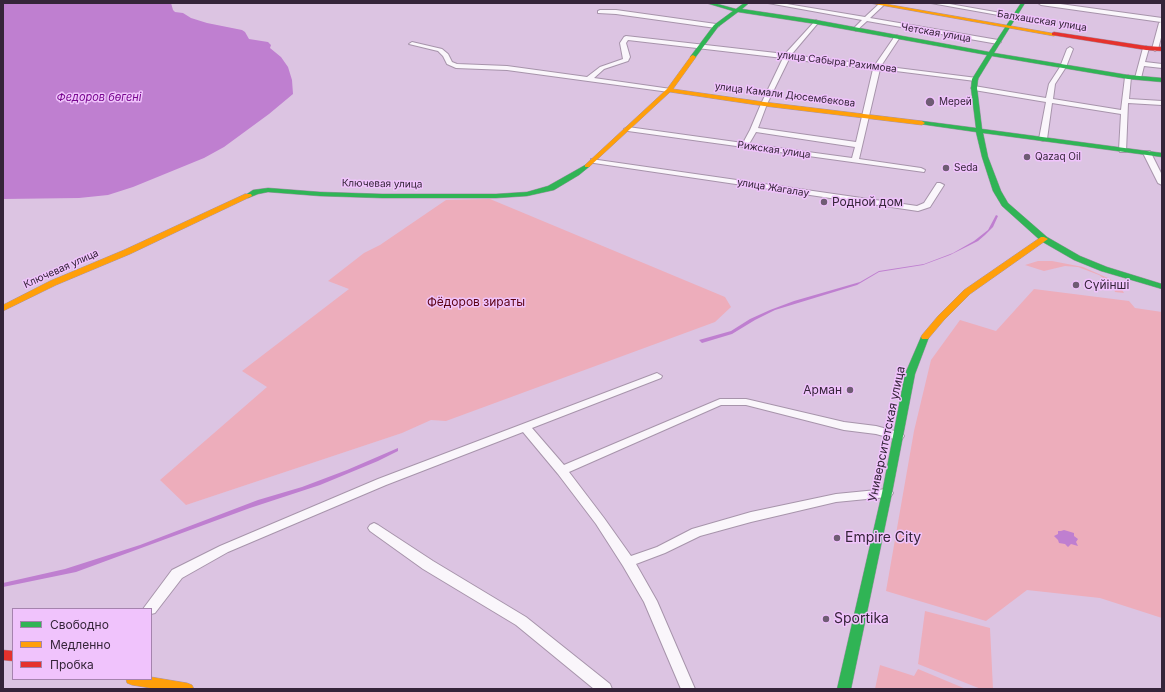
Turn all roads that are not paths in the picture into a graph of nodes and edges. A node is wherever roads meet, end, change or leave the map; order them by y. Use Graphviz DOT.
graph roads {
  1 [pos="708,3"];
  2 [pos="747,3"];
  3 [pos="771,3"];
  4 [pos="871,3"];
  5 [pos="934,3"];
  6 [pos="1022,3"];
  7 [pos="1041,3"];
  8 [pos="1104,3"];
  9 [pos="882,4"];
  10 [pos="736,10"];
  11 [pos="600,12"];
  12 [pos="1102,12"];
  13 [pos="1015,16"];
  14 [pos="867,20"];
  15 [pos="1162,20"];
  16 [pos="816,22"];
  17 [pos="1162,23"];
  18 [pos="716,26"];
  19 [pos="1009,27"];
  20 [pos="856,29"];
  21 [pos="897,37"];
  22 [pos="998,42"];
  23 [pos="412,44"];
  24 [pos="700,46"];
  25 [pos="1146,48"];
  26 [pos="1070,49"];
  27 [pos="1159,49"];
  28 [pos="991,54"];
  29 [pos="787,56"];
  30 [pos="1142,64"];
  31 [pos="1063,66"];
  32 [pos="1162,66"];
  33 [pos="878,67"];
  34 [pos="1128,77"];
  35 [pos="1138,78"];
  36 [pos="588,79"];
  37 [pos="1162,80"];
  38 [pos="974,83"];
  39 [pos="669,90"];
  40 [pos="1049,100"];
  41 [pos="1125,101"];
  42 [pos="1162,103"];
  43 [pos="764,104"];
  44 [pos="1124,113"];
  45 [pos="866,117"];
  46 [pos="628,129"];
  47 [pos="754,130"];
  48 [pos="979,130"];
  49 [pos="1043,139"];
  50 [pos="859,145"];
  51 [pos="746,146"];
  52 [pos="1123,150"];
  53 [pos="1147,153"];
  54 [pos="1162,155"];
  55 [pos="594,161"];
  56 [pos="855,161"];
  57 [pos="921,170"];
  58 [pos="1162,183"];
  59 [pos="940,184"];
  60 [pos="1044,239"];
  61 [pos="1162,287"];
  62 [pos="3,308"];
  63 [pos="657,376"];
  64 [pos="526,428"];
  65 [pos="898,436"];
  66 [pos="562,472"];
  67 [pos="887,493"];
  68 [pos="374,528"];
  69 [pos="628,562"];
  70 [pos="151,608"];
  71 [pos="138,680"];
  72 [pos="187,689"];
  73 [pos="605,689"];
  74 [pos="688,689"];
  75 [pos="844,689"];
  1 -- 10 [label="main road, Четская улица"];
  2 -- 10 [label="main road, Ключевая улица"];
  3 -- 14 [label="street"];
  4 -- 9 [label="main road, Балхашская улица"];
  5 -- 13 [label="street, Балхашская улица"];
  6 -- 13 [label="main road"];
  7 -- 12 [label="street"];
  8 -- 12 [label="street"];
  9 -- 14 [label="street"];
  9 -- 19 [label="main road, Балхашская улица"];
  10 -- 16 [label="main road, Четская улица"];
  10 -- 18 [label="main road, Ключевая улица"];
  11 -- 18 [label="street"];
  12 -- 15 [label="street"];
  13 -- 19 [label="main road"];
  14 -- 20 [label="street"];
  14 -- 22 [label="street"];
  16 -- 20 [label="main road, Четская улица"];
  16 -- 29 [label="street"];
  17 -- 27 [label="street"];
  18 -- 24 [label="main road, Ключевая улица"];
  19 -- 22 [label="main road"];
  19 -- 25 [label="main road, Балхашская улица"];
  20 -- 21 [label="main road, Четская улица"];
  21 -- 28 [label="main road, Четская улица"];
  21 -- 33 [label="street"];
  22 -- 28 [label="main road"];
  23 -- 36 [label="street, улица Камали Дюсембекова"];
  24 -- 29 [label="street, улица Сабыра Рахимова"];
  24 -- 36 [label="street, улица Сабыра Рахимова"];
  24 -- 39 [label="main road, Ключевая улица"];
  25 -- 27 [label="main road, Балхашская улица"];
  25 -- 30 [label="street"];
  26 -- 31 [label="street"];
  28 -- 31 [label="main road, Четская улица"];
  28 -- 38 [label="main road"];
  29 -- 33 [label="street, улица Сабыра Рахимова"];
  29 -- 43 [label="street"];
  30 -- 32 [label="street"];
  30 -- 35 [label="street"];
  31 -- 34 [label="main road, Четская улица"];
  31 -- 40 [label="street"];
  33 -- 38 [label="street, улица Сабыра Рахимова"];
  33 -- 45 [label="street"];
  34 -- 35 [label="main road, Четская улица"];
  34 -- 41 [label="street"];
  35 -- 37 [label="main road, Четская улица"];
  36 -- 39 [label="street, улица Камали Дюсембекова"];
  38 -- 40 [label="street, улица Сабыра Рахимова"];
  38 -- 48 [label="main road"];
  39 -- 43 [label="main road, улица Камали Дюсембекова"];
  39 -- 46 [label="main road, Ключевая улица"];
  40 -- 44 [label="street, улица Сабыра Рахимова"];
  40 -- 49 [label="street"];
  41 -- 42 [label="street"];
  41 -- 44 [label="street"];
  43 -- 45 [label="main road, улица Камали Дюсембекова"];
  43 -- 47 [label="street"];
  44 -- 52 [label="street"];
  45 -- 48 [label="main road, улица Камали Дюсембекова"];
  45 -- 50 [label="street"];
  46 -- 51 [label="street, Рижская улица"];
  46 -- 55 [label="main road, Ключевая улица"];
  47 -- 50 [label="street"];
  47 -- 51 [label="street"];
  48 -- 49 [label="main road, улица Камали Дюсембекова"];
  48 -- 60 [label="main road"];
  49 -- 52 [label="main road, улица Камали Дюсембекова"];
  50 -- 56 [label="street"];
  51 -- 56 [label="street, Рижская улица"];
  52 -- 53 [label="main road, улица Камали Дюсембекова"];
  53 -- 54 [label="main road, улица Камали Дюсембекова"];
  53 -- 58 [label="street"];
  55 -- 59 [label="street, улица Жагалау"];
  55 -- 62 [label="main road, Ключевая улица"];
  56 -- 57 [label="street, Рижская улица"];
  60 -- 61 [label="main road"];
  60 -- 65 [label="main road, Университетская улица"];
  63 -- 64 [label="street"];
  64 -- 66 [label="street"];
  64 -- 70 [label="street"];
  65 -- 66 [label="street"];
  65 -- 67 [label="main road, Университетская улица"];
  66 -- 69 [label="street"];
  67 -- 69 [label="street"];
  67 -- 75 [label="main road, Университетская улица"];
  68 -- 73 [label="street"];
  69 -- 74 [label="street"];
  71 -- 72 [label="main road"];
}
